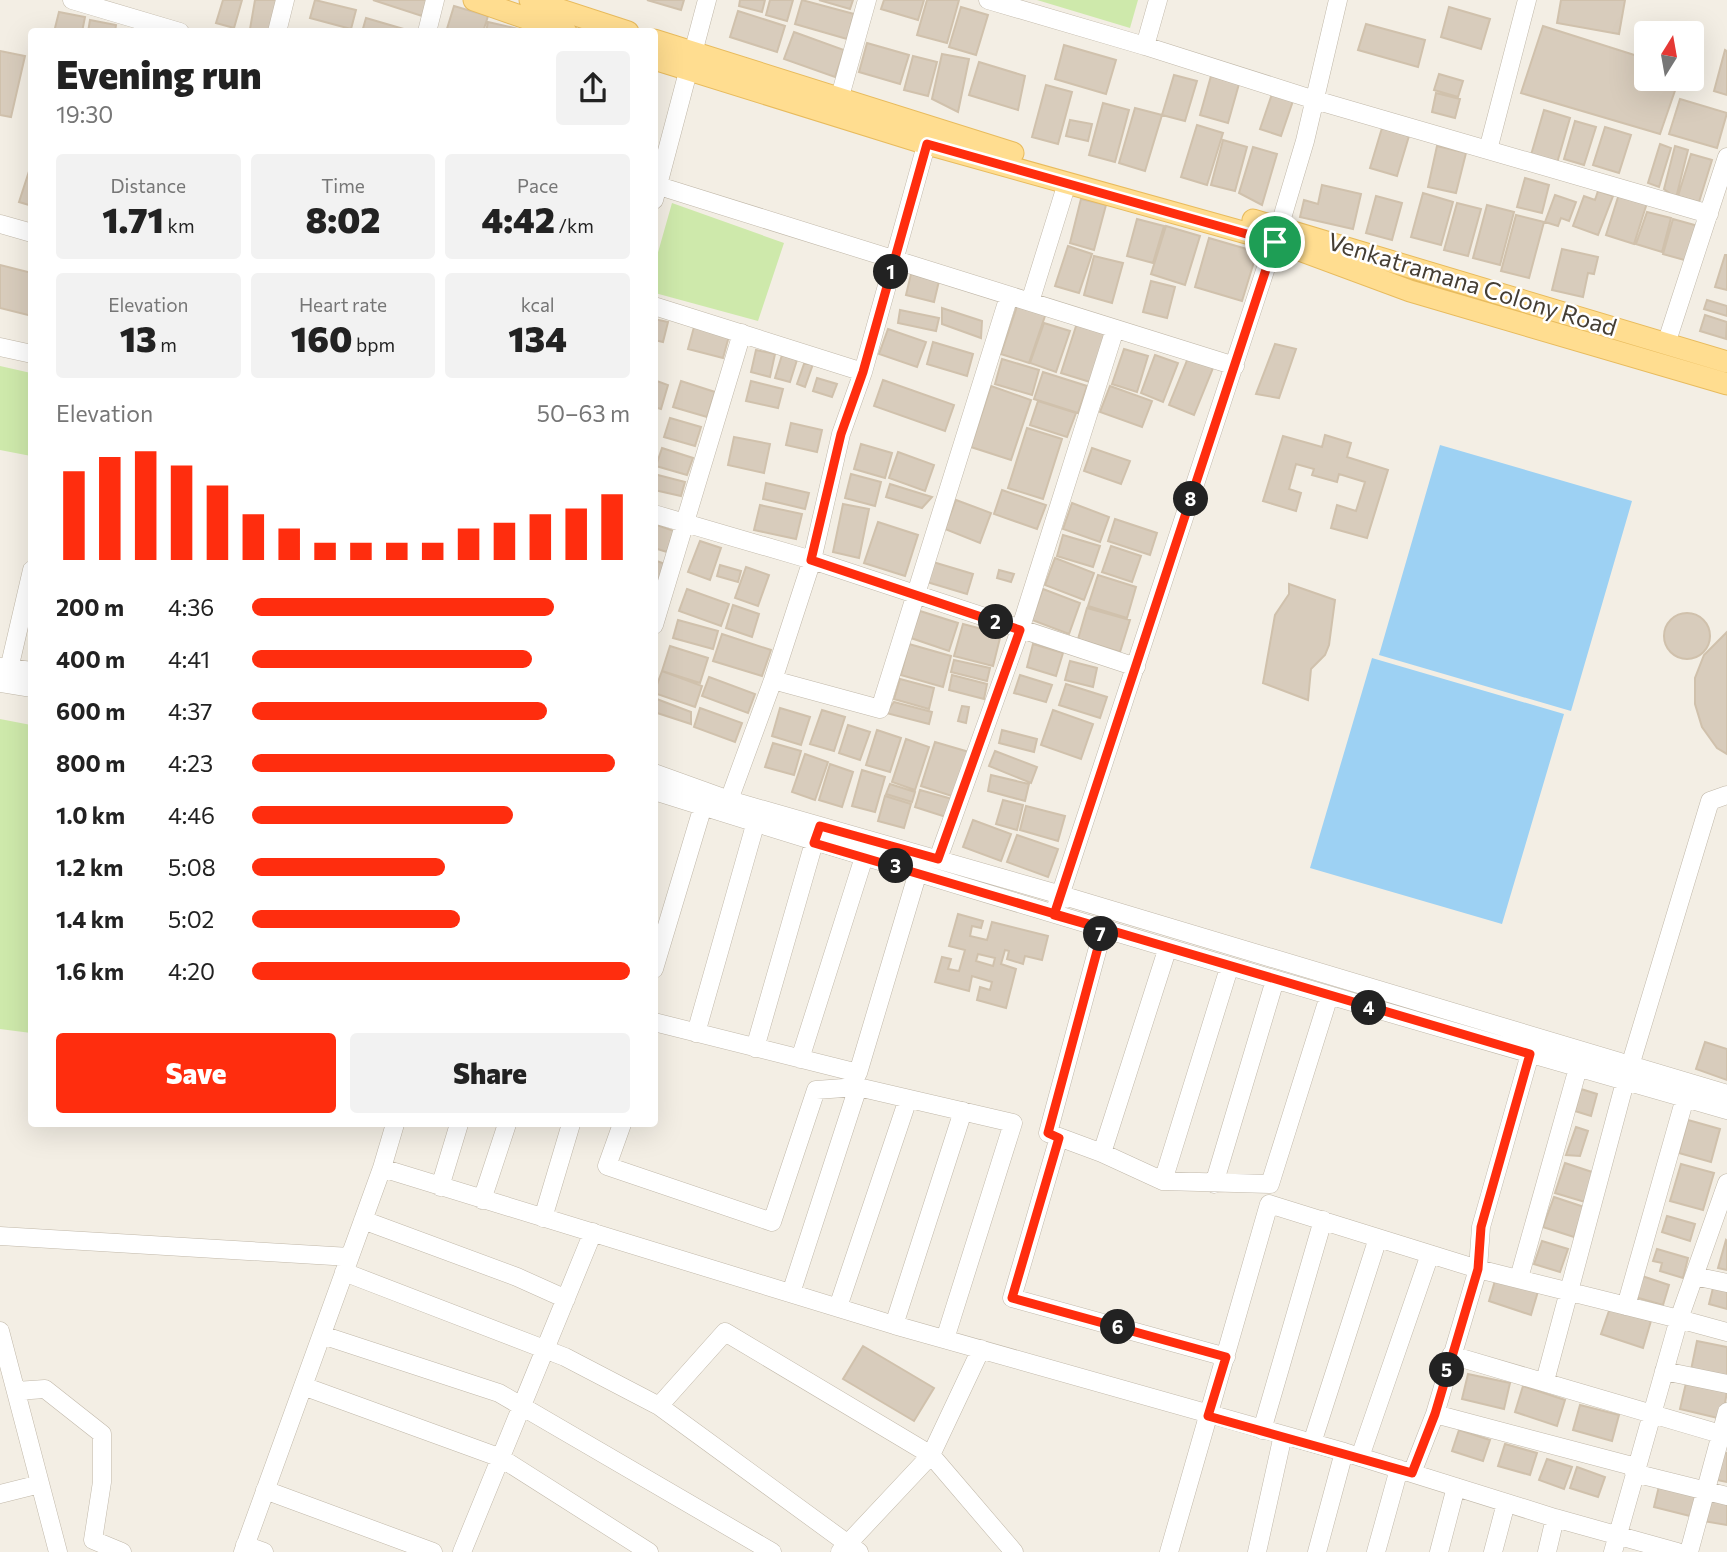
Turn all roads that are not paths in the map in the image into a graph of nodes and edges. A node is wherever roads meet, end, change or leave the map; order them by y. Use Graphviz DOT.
graph roads {
  1 [pos="72,0"];
  2 [pos="285,0"];
  3 [pos="435,0"];
  4 [pos="474,0"];
  5 [pos="707,0"];
  6 [pos="867,0"];
  7 [pos="1158,0"];
  8 [pos="1338,0"];
  9 [pos="1527,0"];
  10 [pos="998,1"];
  11 [pos="548,16"];
  12 [pos="166,28"];
  13 [pos="278,28"];
  14 [pos="428,28"];
  15 [pos="608,28"];
  16 [pos="658,42"];
  17 [pos="1145,46"];
  18 [pos="658,59"];
  19 [pos="690,61"];
  20 [pos="839,100"];
  21 [pos="1315,100"];
  22 [pos="929,136"];
  23 [pos="1488,150"];
  24 [pos="1727,158"];
  25 [pos="1067,183"];
  26 [pos="658,189"];
  27 [pos="658,193"];
  28 [pos="1709,214"];
  29 [pos="0,224"];
  30 [pos="28,232"];
  31 [pos="1277,234"];
  32 [pos="894,260"];
  33 [pos="1009,296"];
  34 [pos="1030,302"];
  35 [pos="658,307"];
  36 [pos="1115,329"];
  37 [pos="742,333"];
  38 [pos="1666,344"];
  39 [pos="0,347"];
  40 [pos="28,354"];
  41 [pos="1727,362"];
  42 [pos="1235,366"];
  43 [pos="863,372"];
  44 [pos="1727,384"];
  45 [pos="658,515"];
  46 [pos="685,524"];
  47 [pos="811,560"];
  48 [pos="28,584"];
  49 [pos="915,597"];
  50 [pos="658,612"];
  51 [pos="1020,630"];
  52 [pos="1136,667"];
  53 [pos="28,671"];
  54 [pos="3,673"];
  55 [pos="773,680"];
  56 [pos="28,686"];
  57 [pos="658,775"];
  58 [pos="658,792"];
  59 [pos="1727,795"];
  60 [pos="703,806"];
  61 [pos="727,807"];
  62 [pos="755,825"];
  63 [pos="817,834"];
  64 [pos="864,857"];
  65 [pos="938,859"];
  66 [pos="918,872"];
  67 [pos="1060,895"];
  68 [pos="1054,915"];
  69 [pos="1103,929"];
  70 [pos="1167,950"];
  71 [pos="658,957"];
  72 [pos="1229,968"];
  73 [pos="1275,980"];
  74 [pos="1329,996"];
  75 [pos="658,1023"];
  76 [pos="696,1033"];
  77 [pos="755,1048"];
  78 [pos="1530,1054"];
  79 [pos="800,1059"];
  80 [pos="1578,1068"];
  81 [pos="1628,1074"];
  82 [pos="858,1087"];
  83 [pos="1727,1094"];
  84 [pos="908,1098"];
  85 [pos="1685,1098"];
  86 [pos="1727,1110"];
  87 [pos="962,1111"];
  88 [pos="394,1127"];
  89 [pos="458,1127"];
  90 [pos="506,1127"];
  91 [pos="570,1127"];
  92 [pos="621,1127"];
  93 [pos="1059,1138"];
  94 [pos="1102,1153"];
  95 [pos="382,1168"];
  96 [pos="1163,1181"];
  97 [pos="1214,1184"];
  98 [pos="1727,1184"];
  99 [pos="440,1186"];
  100 [pos="482,1200"];
  101 [pos="543,1218"];
  102 [pos="363,1220"];
  103 [pos="1322,1220"];
  104 [pos="1720,1225"];
  105 [pos="593,1233"];
  106 [pos="0,1236"];
  107 [pos="1378,1238"];
  108 [pos="1430,1254"];
  109 [pos="347,1264"];
  110 [pos="1478,1269"];
  111 [pos="1694,1276"];
  112 [pos="1519,1278"];
  113 [pos="1727,1283"];
  114 [pos="1570,1292"];
  115 [pos="791,1293"];
  116 [pos="566,1299"];
  117 [pos="1626,1306"];
  118 [pos="838,1307"];
  119 [pos="1679,1319"];
  120 [pos="894,1325"];
  121 [pos="0,1331"];
  122 [pos="1727,1332"];
  123 [pos="321,1335"];
  124 [pos="945,1339"];
  125 [pos="981,1349"];
  126 [pos="546,1350"];
  127 [pos="1451,1355"];
  128 [pos="1226,1357"];
  129 [pos="1664,1371"];
  130 [pos="1545,1381"];
  131 [pos="1727,1384"];
  132 [pos="303,1386"];
  133 [pos="16,1391"];
  134 [pos="523,1406"];
  135 [pos="659,1406"];
  136 [pos="1727,1412"];
  137 [pos="1435,1414"];
  138 [pos="1651,1414"];
  139 [pos="1208,1416"];
  140 [pos="1262,1430"];
  141 [pos="1283,1435"];
  142 [pos="1724,1435"];
  143 [pos="1312,1443"];
  144 [pos="931,1455"];
  145 [pos="1352,1455"];
  146 [pos="501,1458"];
  147 [pos="1635,1470"];
  148 [pos="1405,1471"];
  149 [pos="40,1484"];
  150 [pos="1456,1487"];
  151 [pos="265,1490"];
  152 [pos="1706,1490"];
  153 [pos="0,1494"];
  154 [pos="1727,1496"];
  155 [pos="1506,1503"];
  156 [pos="1555,1518"];
  157 [pos="1615,1544"];
  158 [pos="244,1549"];
  159 [pos="849,1549"];
  160 [pos="58,1552"];
  161 [pos="122,1552"];
  162 [pos="264,1552"];
  163 [pos="433,1552"];
  164 [pos="462,1552"];
  165 [pos="649,1552"];
  166 [pos="772,1552"];
  167 [pos="1014,1552"];
  168 [pos="1169,1552"];
  169 [pos="1257,1552"];
  170 [pos="1317,1552"];
  171 [pos="1376,1552"];
  172 [pos="1439,1552"];
  173 [pos="1493,1552"];
  174 [pos="1548,1552"];
  175 [pos="1677,1552"];
  176 [pos="1689,1552"];
  1 -- 12 [label="street"];
  2 -- 13 [label="street"];
  3 -- 14 [label="street"];
  4 -- 11 [label="main road"];
  5 -- 19 [label="street"];
  6 -- 20 [label="street"];
  7 -- 17 [label="street"];
  8 -- 21 [label="street"];
  9 -- 23 [label="street"];
  10 -- 17 [label="street"];
  11 -- 15 [label="main road"];
  16 -- 19 [label="main road, Venkatramana Colony Road"];
  17 -- 21 [label="street"];
  18 -- 19 [label="main road"];
  19 -- 20 [label="main road, Venkatramana Colony Road"];
  19 -- 22 [label="main road"];
  19 -- 26 [label="street"];
  20 -- 22 [label="main road, Venkatramana Colony Road"];
  21 -- 23 [label="street"];
  21 -- 31 [label="street"];
  22 -- 25 [label="main road"];
  22 -- 31 [label="main road, Venkatramana Colony Road"];
  22 -- 32 [label="street"];
  23 -- 28 [label="street"];
  24 -- 28 [label="street"];
  25 -- 31 [label="main road"];
  25 -- 34 [label="street"];
  27 -- 32 [label="street"];
  28 -- 38 [label="street"];
  29 -- 30 [label="street"];
  31 -- 38 [label="main road, Venkatramana Colony Road"];
  31 -- 42 [label="street"];
  31 -- 44 [label="main road"];
  32 -- 33 [label="street"];
  32 -- 43 [label="street"];
  33 -- 34 [label="street"];
  33 -- 49 [label="street"];
  34 -- 36 [label="street"];
  35 -- 37 [label="street"];
  36 -- 42 [label="street"];
  36 -- 51 [label="street"];
  37 -- 43 [label="street"];
  37 -- 46 [label="street"];
  38 -- 41 [label="main road, Venkatramana Colony Road"];
  39 -- 40 [label="street"];
  42 -- 52 [label="street"];
  43 -- 47 [label="street"];
  45 -- 46 [label="street"];
  46 -- 47 [label="street"];
  46 -- 50 [label="street"];
  47 -- 49 [label="street"];
  47 -- 55 [label="street"];
  48 -- 54 [label="street"];
  49 -- 51 [label="street"];
  49 -- 55 [label="street"];
  51 -- 52 [label="street"];
  51 -- 65 [label="street"];
  52 -- 67 [label="street"];
  53 -- 54 [label="street"];
  54 -- 56 [label="street"];
  55 -- 61 [label="street"];
  57 -- 61 [label="street"];
  58 -- 60 [label="street"];
  59 -- 81 [label="street"];
  60 -- 61 [label="street"];
  60 -- 71 [label="street"];
  61 -- 62 [label="street"];
  61 -- 63 [label="street"];
  62 -- 63 [label="street"];
  62 -- 76 [label="street"];
  63 -- 64 [label="street"];
  63 -- 65 [label="street"];
  63 -- 77 [label="street"];
  64 -- 66 [label="street"];
  64 -- 79 [label="street"];
  65 -- 67 [label="street"];
  66 -- 68 [label="street"];
  66 -- 79 [label="street"];
  67 -- 68 [label="street"];
  67 -- 81 [label="street"];
  68 -- 69 [label="street"];
  69 -- 70 [label="street"];
  69 -- 93 [label="street"];
  70 -- 72 [label="street"];
  70 -- 94 [label="street"];
  72 -- 73 [label="street"];
  72 -- 96 [label="street"];
  73 -- 74 [label="street"];
  73 -- 97 [label="street"];
  74 -- 78 [label="street"];
  74 -- 97 [label="street"];
  75 -- 76 [label="street"];
  76 -- 77 [label="street"];
  77 -- 79 [label="street"];
  78 -- 80 [label="street"];
  78 -- 110 [label="street"];
  80 -- 81 [label="street"];
  80 -- 112 [label="street"];
  81 -- 83 [label="street"];
  81 -- 85 [label="street"];
  81 -- 114 [label="street"];
  82 -- 84 [label="street"];
  82 -- 92 [label="street"];
  82 -- 115 [label="street"];
  84 -- 87 [label="street"];
  84 -- 118 [label="street"];
  85 -- 86 [label="street"];
  85 -- 117 [label="street"];
  87 -- 120 [label="street"];
  87 -- 124 [label="street"];
  88 -- 95 [label="street"];
  89 -- 99 [label="street"];
  90 -- 100 [label="street"];
  91 -- 101 [label="street"];
  93 -- 94 [label="street"];
  93 -- 128 [label="street"];
  94 -- 96 [label="street"];
  95 -- 99 [label="street"];
  95 -- 102 [label="street"];
  96 -- 97 [label="street"];
  98 -- 104 [label="street"];
  99 -- 100 [label="street"];
  100 -- 101 [label="street"];
  101 -- 105 [label="street"];
  102 -- 109 [label="street"];
  102 -- 116 [label="street"];
  103 -- 107 [label="street"];
  103 -- 128 [label="street"];
  103 -- 140 [label="street"];
  104 -- 111 [label="street"];
  105 -- 115 [label="street"];
  105 -- 116 [label="street"];
  106 -- 109 [label="street"];
  107 -- 108 [label="street"];
  107 -- 143 [label="street"];
  108 -- 110 [label="street"];
  108 -- 145 [label="street"];
  109 -- 123 [label="street"];
  109 -- 126 [label="street"];
  110 -- 112 [label="street"];
  110 -- 127 [label="street"];
  111 -- 113 [label="street"];
  111 -- 119 [label="street"];
  112 -- 114 [label="street"];
  114 -- 117 [label="street"];
  114 -- 130 [label="street"];
  115 -- 118 [label="street"];
  116 -- 126 [label="street"];
  117 -- 119 [label="street"];
  118 -- 120 [label="street"];
  119 -- 122 [label="street"];
  119 -- 129 [label="street"];
  120 -- 124 [label="street"];
  121 -- 133 [label="street"];
  123 -- 132 [label="street"];
  123 -- 134 [label="street"];
  124 -- 125 [label="street"];
  125 -- 139 [label="street"];
  125 -- 144 [label="street"];
  126 -- 134 [label="street"];
  126 -- 135 [label="street"];
  127 -- 130 [label="street"];
  127 -- 137 [label="street"];
  128 -- 139 [label="street"];
  129 -- 131 [label="street"];
  129 -- 138 [label="street"];
  130 -- 138 [label="street"];
  132 -- 146 [label="street"];
  132 -- 151 [label="street"];
  133 -- 149 [label="street"];
  133 -- 161 [label="street"];
  134 -- 146 [label="street"];
  134 -- 166 [label="street"];
  135 -- 144 [label="street"];
  135 -- 159 [label="street"];
  136 -- 142 [label="street"];
  137 -- 147 [label="street"];
  137 -- 148 [label="street"];
  138 -- 142 [label="street"];
  138 -- 147 [label="street"];
  139 -- 140 [label="street"];
  139 -- 168 [label="street"];
  140 -- 141 [label="street"];
  141 -- 143 [label="street"];
  141 -- 169 [label="street"];
  142 -- 152 [label="street"];
  143 -- 145 [label="street"];
  144 -- 159 [label="street"];
  144 -- 167 [label="street"];
  145 -- 148 [label="street"];
  145 -- 170 [label="street"];
  146 -- 164 [label="street"];
  146 -- 165 [label="street"];
  147 -- 152 [label="street"];
  147 -- 157 [label="street"];
  148 -- 150 [label="street"];
  148 -- 171 [label="street"];
  149 -- 153 [label="street"];
  149 -- 160 [label="street"];
  150 -- 155 [label="street"];
  150 -- 172 [label="street"];
  151 -- 158 [label="street"];
  151 -- 163 [label="street"];
  152 -- 154 [label="street"];
  152 -- 176 [label="street"];
  155 -- 156 [label="street"];
  155 -- 173 [label="street"];
  156 -- 157 [label="street"];
  156 -- 174 [label="street"];
  157 -- 175 [label="street"];
  158 -- 162 [label="street"];
}
